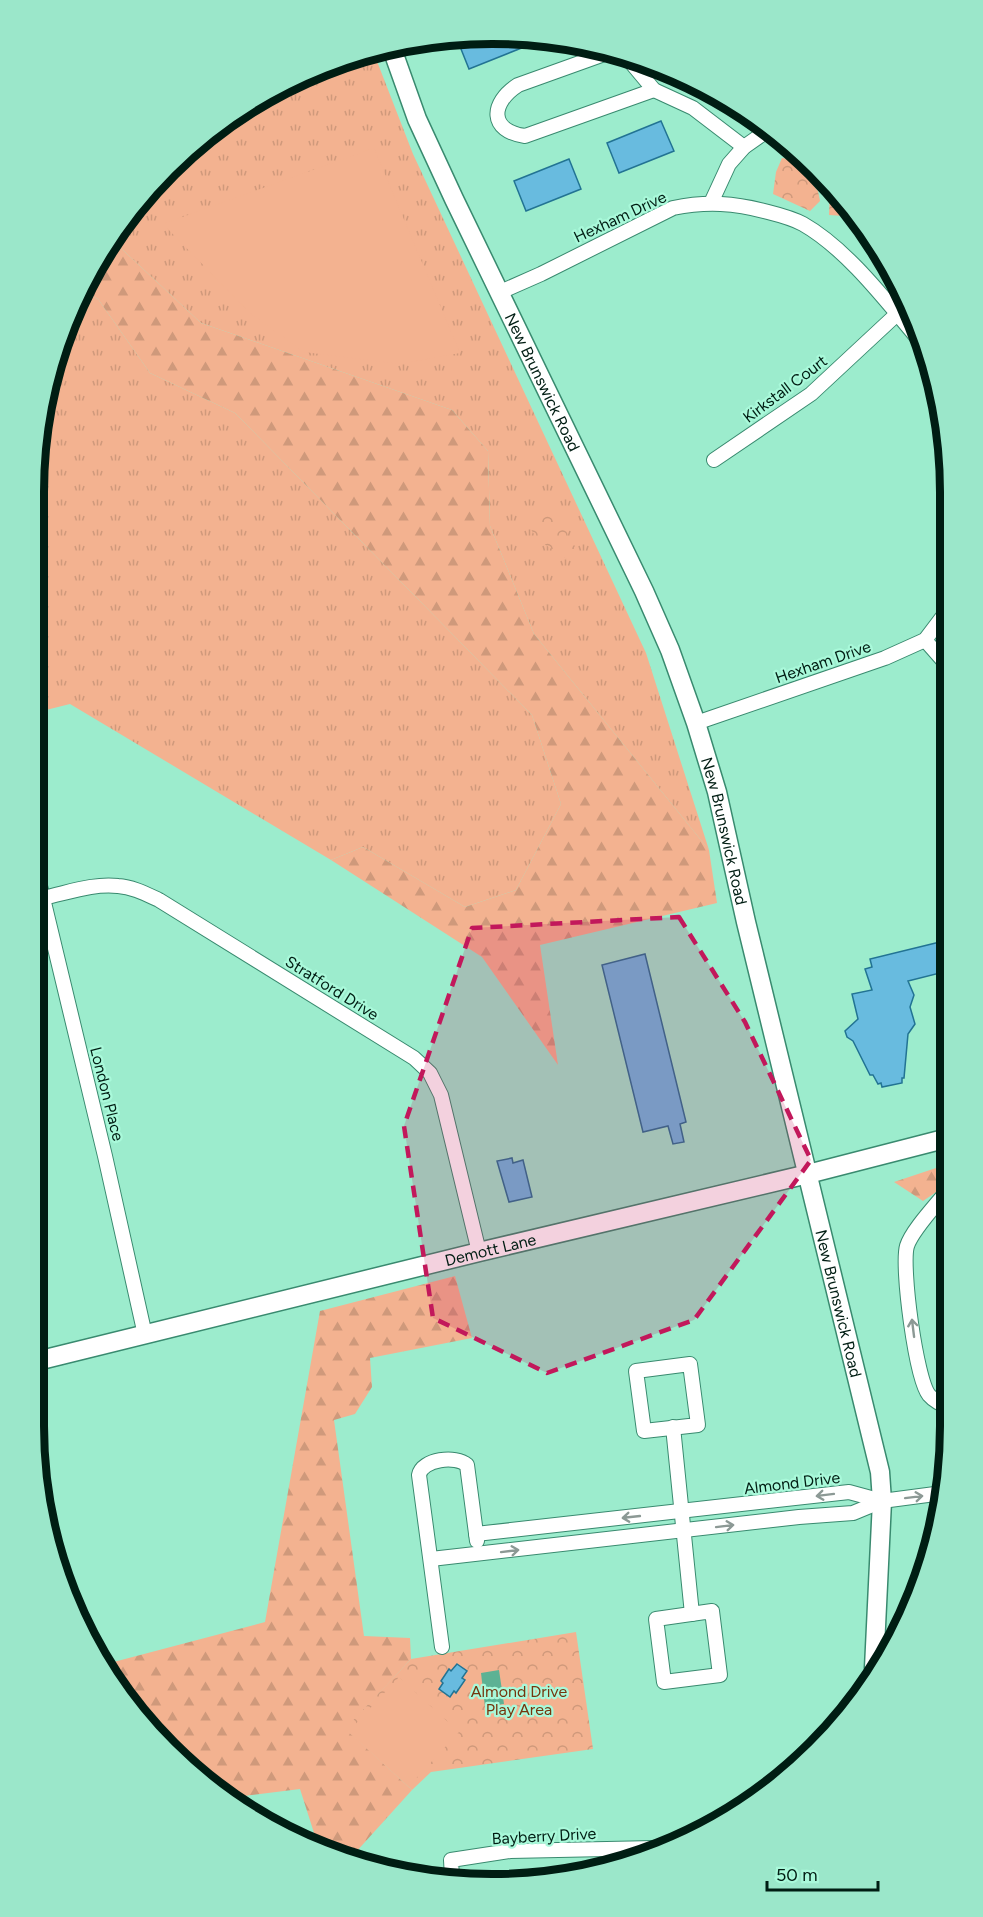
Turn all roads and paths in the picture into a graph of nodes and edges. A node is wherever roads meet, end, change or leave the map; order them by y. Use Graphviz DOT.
graph roads {
  1 [pos="394,54"];
  2 [pos="597,57"];
  3 [pos="634,66"];
  4 [pos="654,90"];
  5 [pos="762,134"];
  6 [pos="744,147"];
  7 [pos="711,203"];
  8 [pos="498,293"];
  9 [pos="897,314"];
  10 [pos="908,328"];
  11 [pos="714,460"];
  12 [pos="940,619"];
  13 [pos="925,640"];
  14 [pos="940,657"];
  15 [pos="696,723"];
  16 [pos="44,898"];
  17 [pos="44,906"];
  18 [pos="940,1140"];
  19 [pos="808,1174"];
  20 [pos="940,1200"];
  21 [pos="479,1252"];
  22 [pos="145,1335"];
  23 [pos="44,1359"];
  24 [pos="940,1404"];
  25 [pos="673,1427"];
  26 [pos="934,1494"];
  27 [pos="882,1501"];
  28 [pos="681,1512"];
  29 [pos="682,1531"];
  30 [pos="476,1534"];
  31 [pos="478,1555"];
  32 [pos="431,1559"];
  33 [pos="692,1614"];
  34 [pos="442,1647"];
  35 [pos="875,1657"];
  36 [pos="640,1848"];
  37 [pos="452,1872"];
  1 -- 8 [label="street, New Brunswick Road"];
  2 -- 4 [label="street"];
  3 -- 4 [label="street"];
  4 -- 6 [label="street"];
  5 -- 6 [label="street"];
  6 -- 7 [label="street"];
  7 -- 8 [label="street, Hexham Drive"];
  7 -- 9 [label="street, Hexham Drive"];
  8 -- 15 [label="street, New Brunswick Road"];
  9 -- 10 [label="street, Hexham Drive"];
  9 -- 11 [label="street, Kirkstall Court"];
  12 -- 13 [label="street, Hexham Drive"];
  13 -- 14 [label="street"];
  13 -- 15 [label="street, Hexham Drive"];
  15 -- 19 [label="street, New Brunswick Road"];
  16 -- 21 [label="street, Stratford Drive"];
  17 -- 22 [label="street, London Place"];
  18 -- 19 [label="street, Demott Lane"];
  19 -- 21 [label="street, Demott Lane"];
  19 -- 27 [label="street, New Brunswick Road"];
  24 -- 20 [label="street, one-way"];
  21 -- 22 [label="street, Demott Lane"];
  22 -- 23 [label="street, Demott Lane"];
  25 -- 25 [label="street"];
  25 -- 28 [label="street"];
  27 -- 26 [label="street, one-way"];
  27 -- 28 [label="street, Almond Drive, one-way"];
  29 -- 27 [label="street, Almond Drive, one-way"];
  27 -- 35 [label="street, New Brunswick Road"];
  28 -- 29 [label="street"];
  28 -- 30 [label="street, Almond Drive, one-way"];
  31 -- 29 [label="street, Almond Drive, one-way"];
  29 -- 33 [label="street"];
  30 -- 31 [label="street"];
  30 -- 32 [label="street"];
  31 -- 32 [label="street, Almond Drive"];
  32 -- 34 [label="street"];
  33 -- 33 [label="street"];
  36 -- 37 [label="street, Bayberry Drive"];
}
